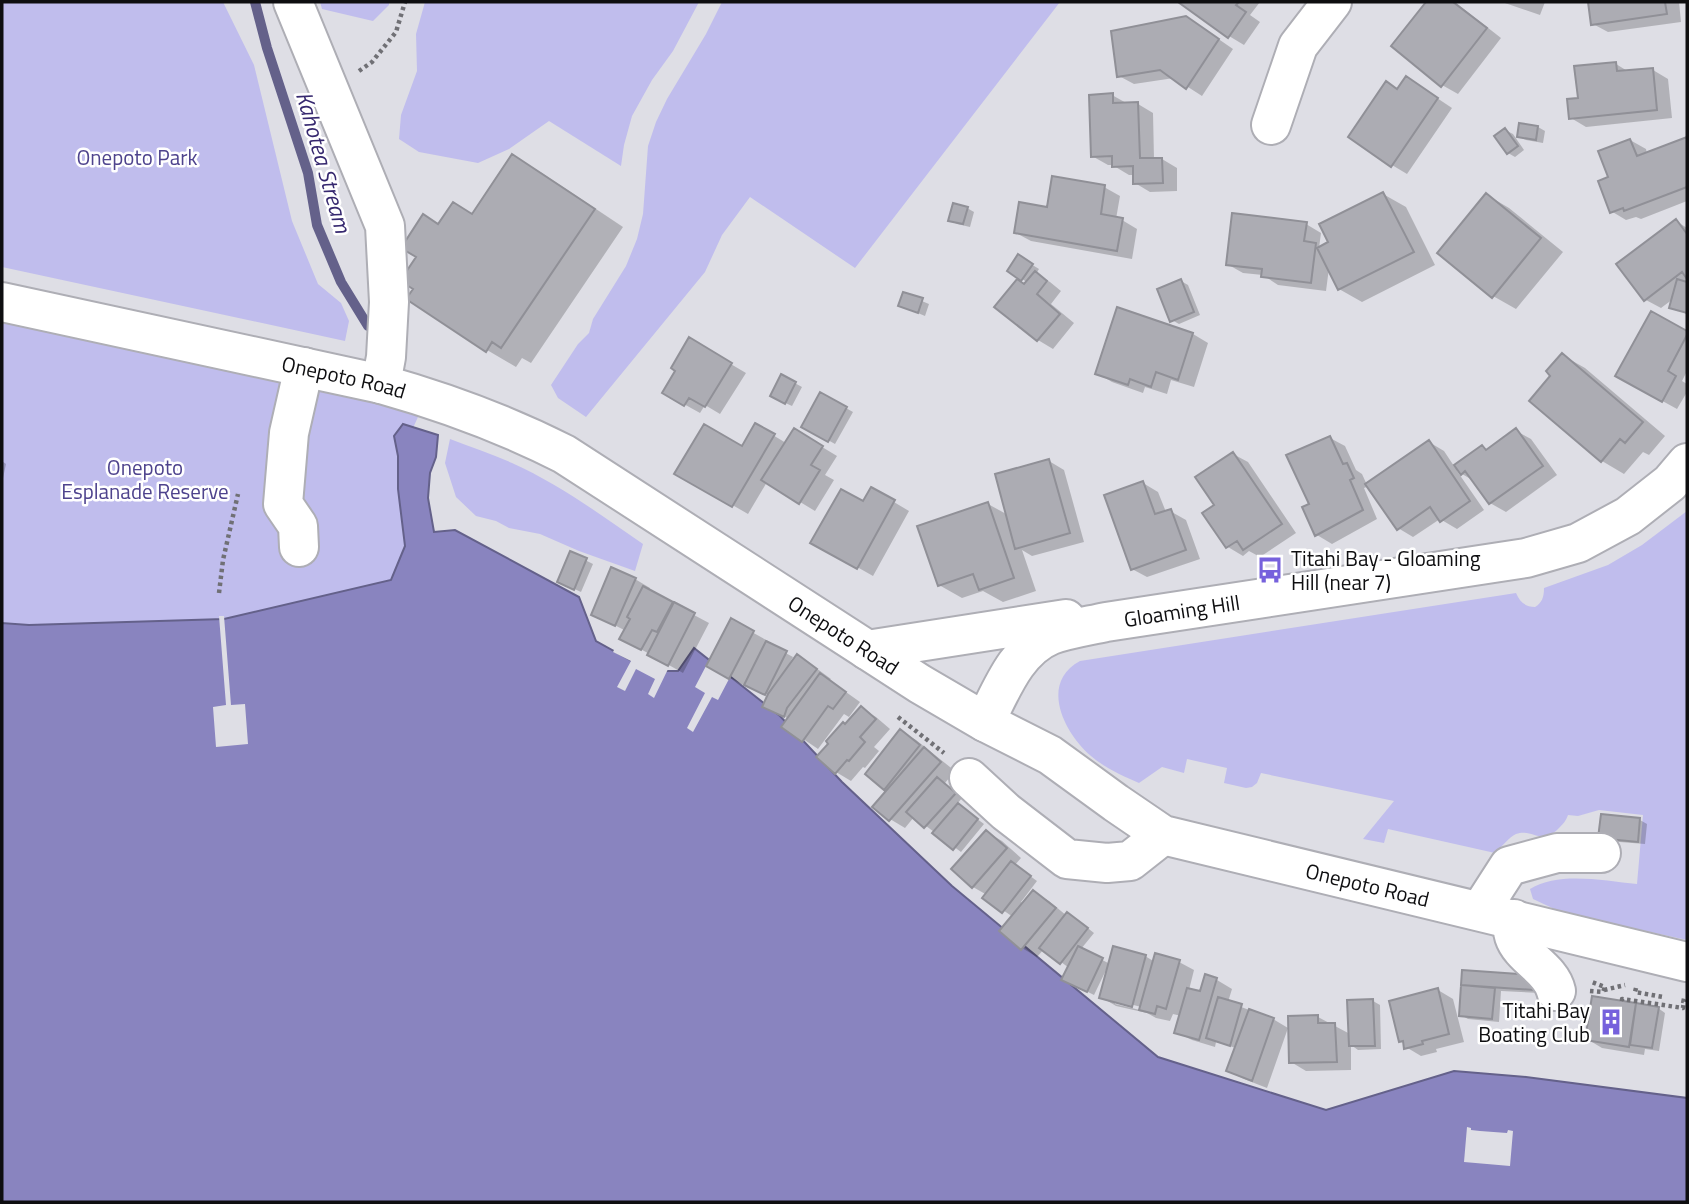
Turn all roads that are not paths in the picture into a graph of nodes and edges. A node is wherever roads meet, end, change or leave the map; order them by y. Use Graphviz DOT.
graph roads {
  1 [pos="293,2"];
  2 [pos="1332,2"];
  3 [pos="1271,125"];
  4 [pos="2,302"];
  5 [pos="303,367"];
  6 [pos="381,384"];
  7 [pos="1687,463"];
  8 [pos="299,547"];
  9 [pos="1106,622"];
  10 [pos="867,650"];
  11 [pos="985,722"];
  12 [pos="969,778"];
  13 [pos="1163,835"];
  14 [pos="1601,853"];
  15 [pos="1497,915"];
  16 [pos="1687,962"];
  17 [pos="1556,991"];
  1 -- 6 [label="street"];
  2 -- 3 [label="street"];
  4 -- 5 [label="street, Onepoto Road"];
  5 -- 6 [label="street, Onepoto Road"];
  5 -- 8 [label="street"];
  6 -- 10 [label="street, Onepoto Road"];
  7 -- 9 [label="street, Gloaming Hill"];
  9 -- 10 [label="street"];
  9 -- 11 [label="street, Gloaming Hill"];
  10 -- 11 [label="street, Onepoto Road"];
  11 -- 13 [label="street, Onepoto Road"];
  12 -- 13 [label="street"];
  13 -- 15 [label="street, Onepoto Road"];
  14 -- 15 [label="street"];
  15 -- 16 [label="street, Onepoto Road"];
  15 -- 17 [label="street"];
}
